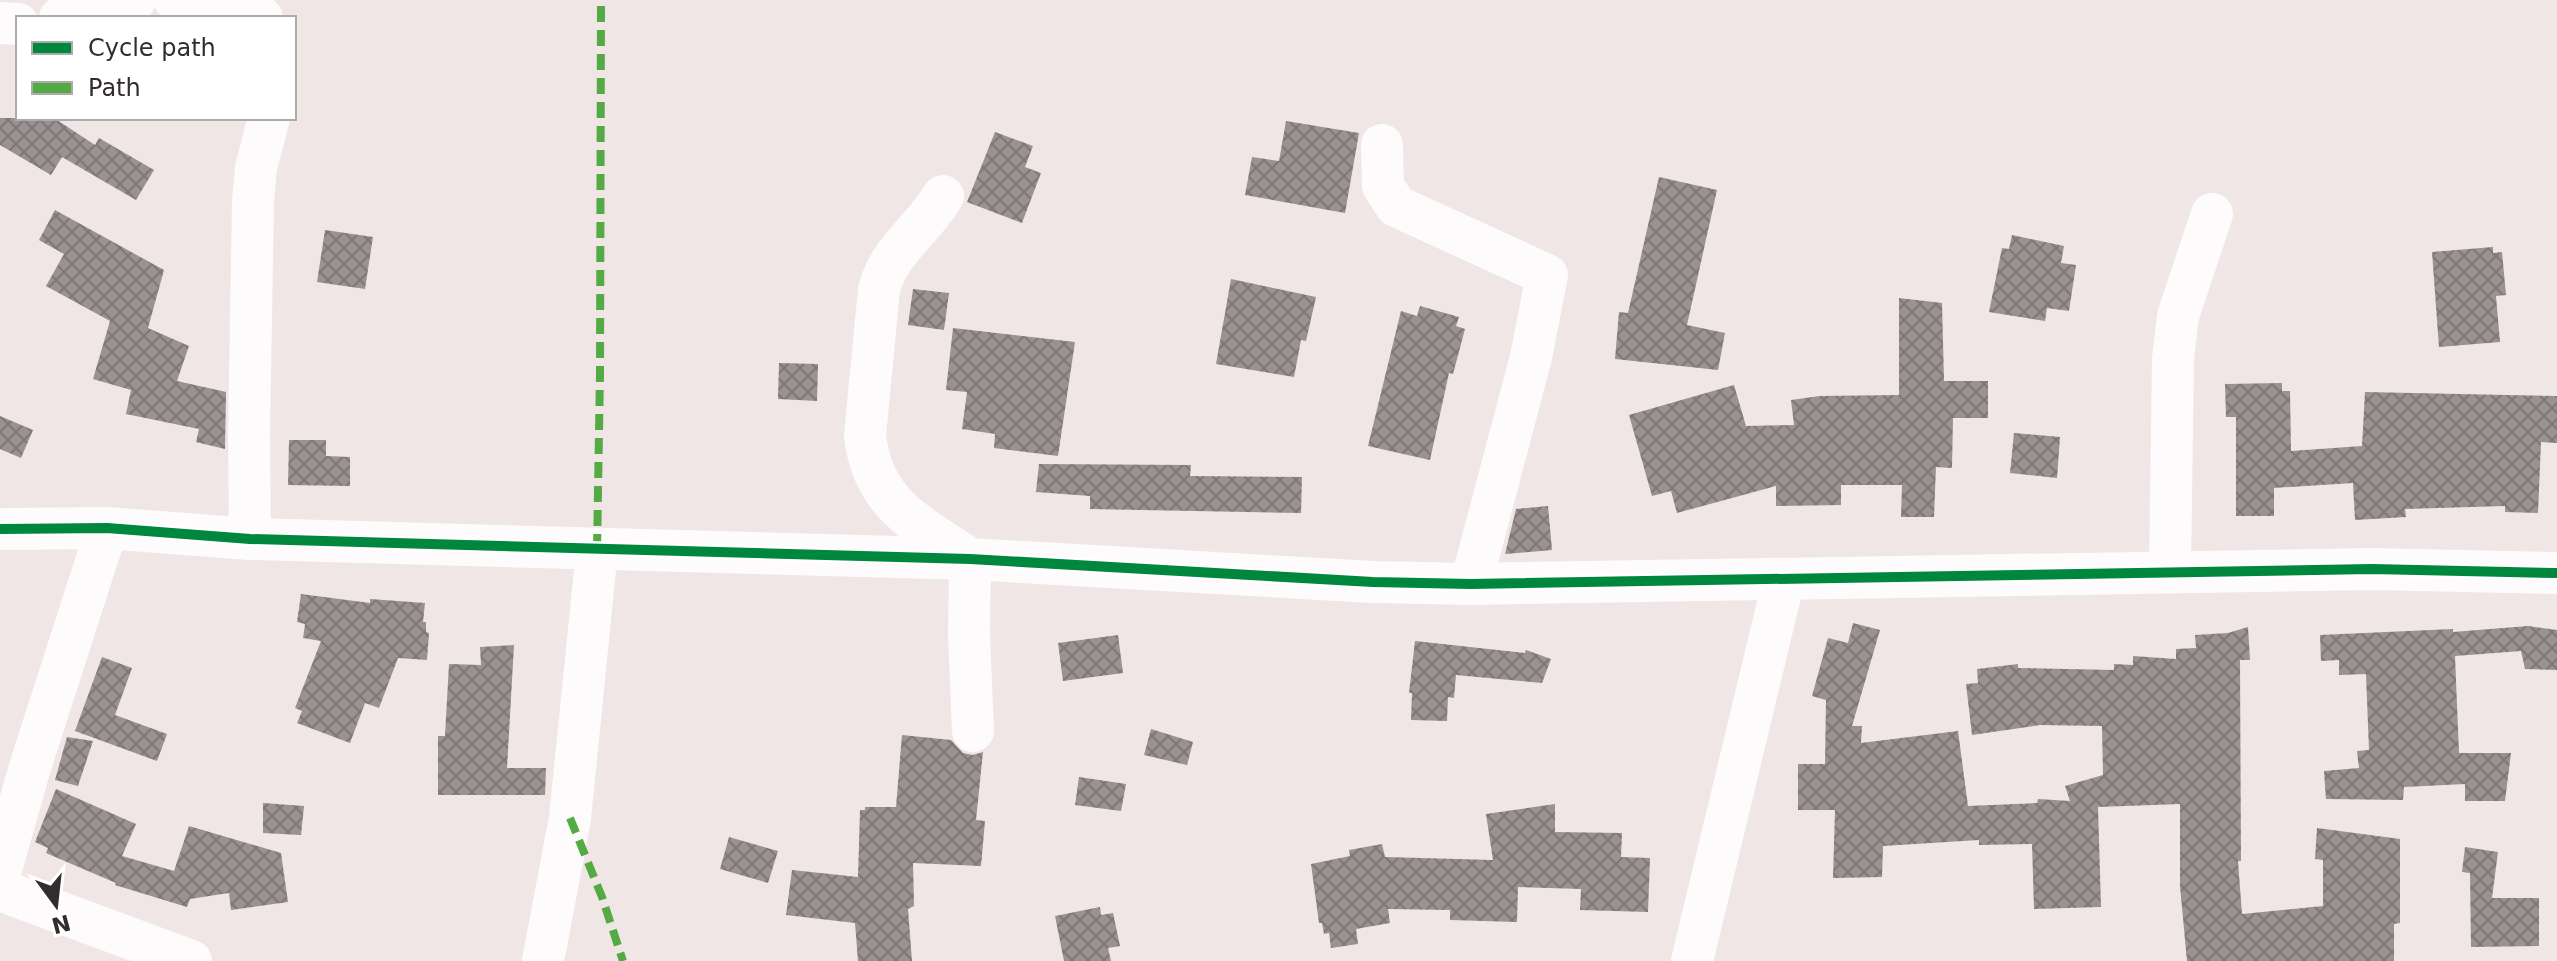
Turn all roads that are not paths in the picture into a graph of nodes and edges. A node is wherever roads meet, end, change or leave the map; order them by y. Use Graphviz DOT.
graph roads {
  1 [pos="135,0"];
  2 [pos="175,0"];
  3 [pos="68,16"];
  4 [pos="252,16"];
  5 [pos="268,120"];
  6 [pos="1382,145"];
  7 [pos="943,196"];
  8 [pos="2212,214"];
  9 [pos="107,528"];
  10 [pos="0,529"];
  11 [pos="250,539"];
  12 [pos="597,550"];
  13 [pos="970,559"];
  14 [pos="2170,571"];
  15 [pos="2557,573"];
  16 [pos="1784,579"];
  17 [pos="1471,584"];
  18 [pos="973,731"];
  19 [pos="0,873"];
  20 [pos="0,890"];
  21 [pos="191,961"];
  22 [pos="543,961"];
  23 [pos="1692,961"];
  1 -- 3 [label="street"];
  2 -- 4 [label="street"];
  5 -- 11 [label="street"];
  6 -- 17 [label="street"];
  7 -- 13 [label="street"];
  8 -- 14 [label="street"];
  9 -- 10 [label="street"];
  9 -- 11 [label="street"];
  9 -- 19 [label="street"];
  11 -- 12 [label="street"];
  12 -- 13 [label="street"];
  12 -- 22 [label="street"];
  13 -- 17 [label="street"];
  13 -- 18 [label="street"];
  14 -- 15 [label="street"];
  14 -- 16 [label="street"];
  16 -- 17 [label="street"];
  16 -- 23 [label="street"];
  20 -- 21 [label="street"];
}
